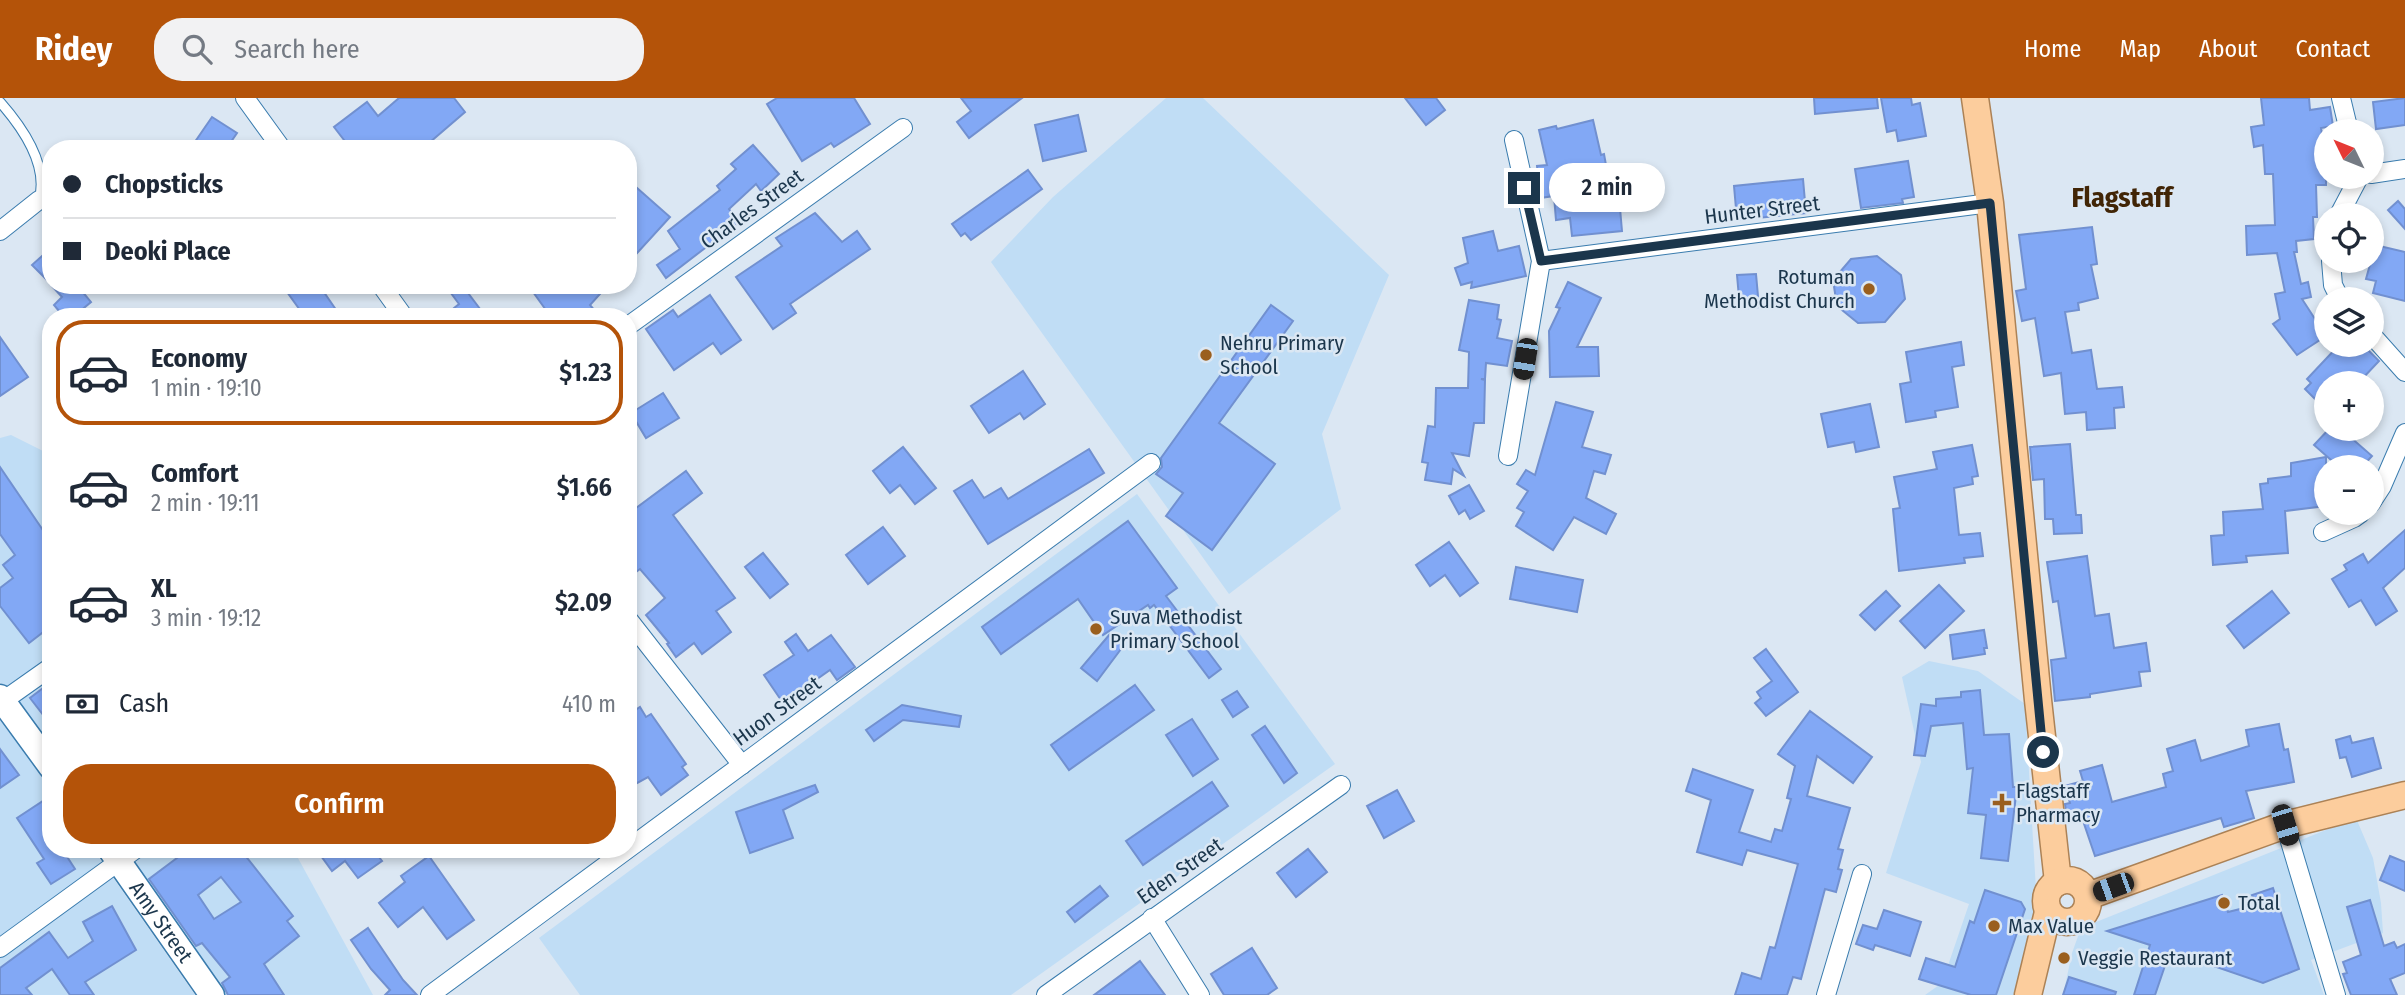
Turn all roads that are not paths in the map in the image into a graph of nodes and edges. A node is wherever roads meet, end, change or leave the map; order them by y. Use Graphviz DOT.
graph roads {
  1 [pos="245,98"];
  2 [pos="1975,98"];
  3 [pos="2341,98"];
  4 [pos="0,102"];
  5 [pos="2346,119"];
  6 [pos="903,128"];
  7 [pos="275,140"];
  8 [pos="1514,140"];
  9 [pos="2405,169"];
  10 [pos="2384,172"];
  11 [pos="39,200"];
  12 [pos="1990,203"];
  13 [pos="0,231"];
  14 [pos="1541,261"];
  15 [pos="637,320"];
  16 [pos="2384,349"];
  17 [pos="2405,372"];
  18 [pos="2405,433"];
  19 [pos="1508,456"];
  20 [pos="1152,463"];
  21 [pos="2384,481"];
  22 [pos="2338,525"];
  23 [pos="2323,532"];
  24 [pos="637,631"];
  25 [pos="42,673"];
  26 [pos="1,701"];
  27 [pos="42,755"];
  28 [pos="742,765"];
  29 [pos="1341,785"];
  30 [pos="2405,795"];
  31 [pos="2285,825"];
  32 [pos="637,842"];
  33 [pos="116,858"];
  34 [pos="125,858"];
  35 [pos="616,858"];
  36 [pos="1862,874"];
  37 [pos="2058,881"];
  38 [pos="2088,896"];
  39 [pos="2057,917"];
  40 [pos="1152,918"];
  41 [pos="0,948"];
  42 [pos="212,995"];
  43 [pos="430,995"];
  44 [pos="1046,995"];
  45 [pos="1200,995"];
  46 [pos="1826,995"];
  47 [pos="2028,995"];
  48 [pos="2042,995"];
  49 [pos="2336,995"];
  1 -- 7 [label="street"];
  2 -- 12 [label="main road"];
  3 -- 5 [label="street"];
  4 -- 11 [label="lane"];
  6 -- 15 [label="street, Charles Street"];
  8 -- 14 [label="street"];
  9 -- 10 [label="street"];
  11 -- 13 [label="street"];
  12 -- 14 [label="street, Hunter Street"];
  12 -- 37 [label="main road"];
  14 -- 19 [label="street"];
  16 -- 17 [label="street"];
  18 -- 21 [label="street"];
  20 -- 28 [label="street, Huon Street"];
  22 -- 23 [label="street"];
  24 -- 28 [label="street"];
  25 -- 26 [label="street"];
  26 -- 27 [label="main road"];
  28 -- 32 [label="street, Huon Street"];
  29 -- 40 [label="street, Eden Street"];
  30 -- 31 [label="main road"];
  31 -- 38 [label="main road"];
  31 -- 49 [label="street"];
  33 -- 41 [label="street"];
  34 -- 42 [label="main road, Amy Street"];
  35 -- 43 [label="street, Huon Street"];
  36 -- 46 [label="street"];
  37 -- 38 [label="main road"];
  37 -- 39 [label="main road"];
  38 -- 39 [label="main road"];
  39 -- 47 [label="main road"];
  39 -- 48 [label="main road"];
  40 -- 44 [label="street, Eden Street"];
  40 -- 45 [label="street"];
}
